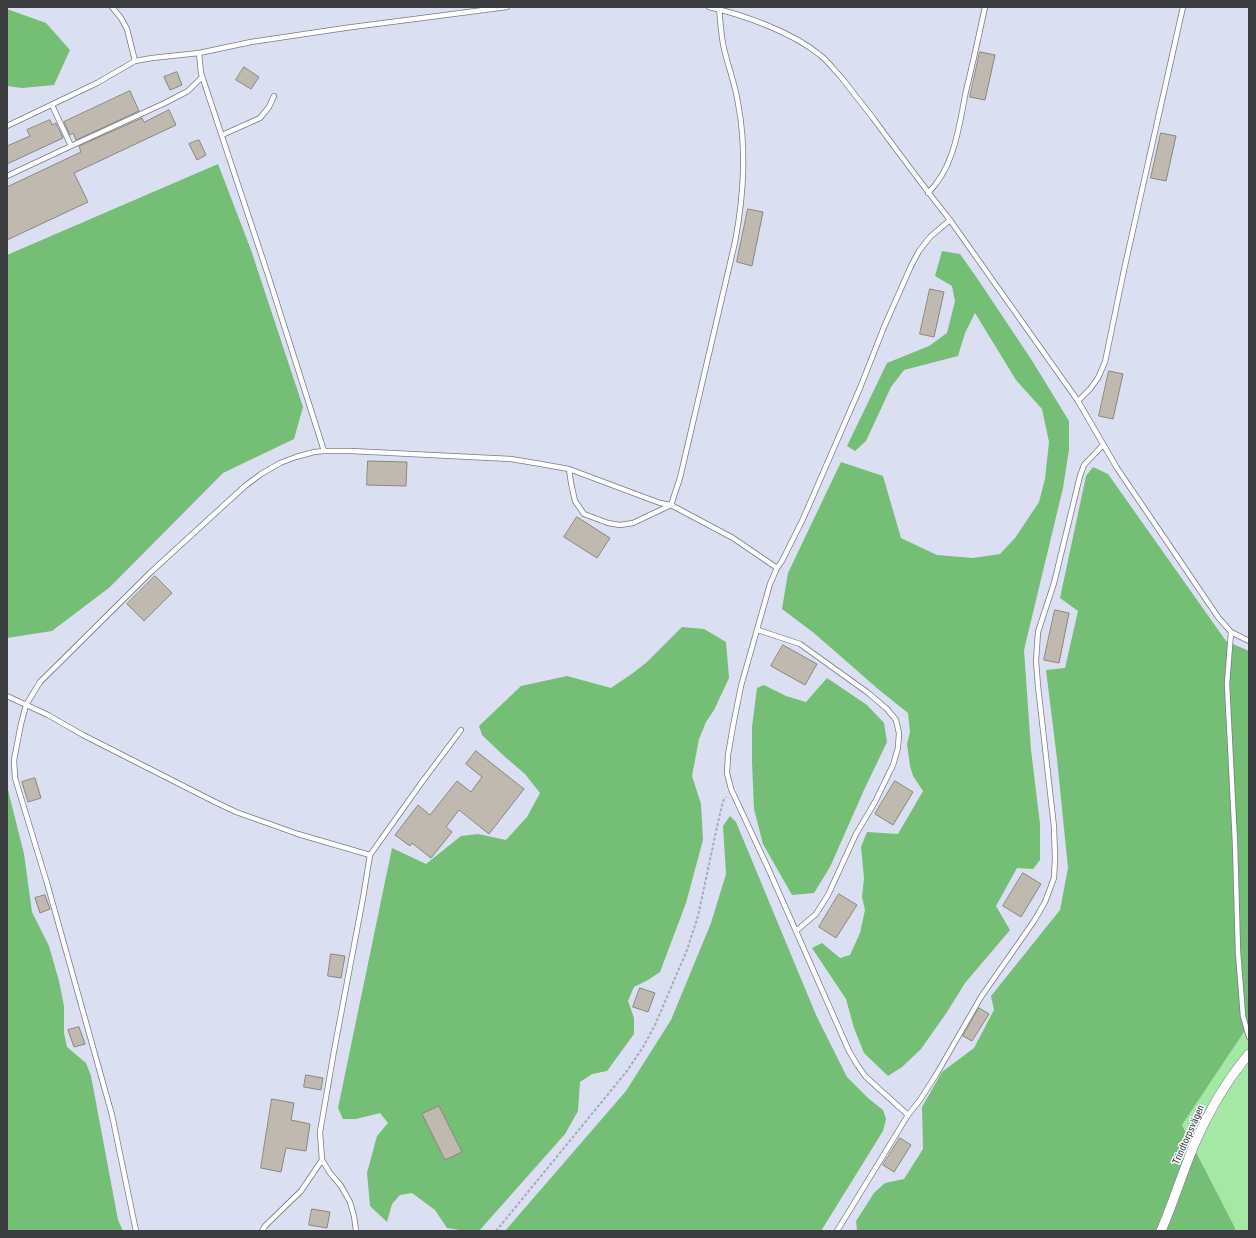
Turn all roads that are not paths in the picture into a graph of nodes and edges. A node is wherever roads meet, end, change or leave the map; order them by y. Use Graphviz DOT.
graph roads {
  1 [pos="507,7"];
  2 [pos="709,7"];
  3 [pos="985,7"];
  4 [pos="1183,7"];
  5 [pos="114,8"];
  6 [pos="719,8"];
  7 [pos="199,53"];
  8 [pos="135,61"];
  9 [pos="202,77"];
  10 [pos="274,96"];
  11 [pos="52,104"];
  12 [pos="7,126"];
  13 [pos="222,136"];
  14 [pos="70,146"];
  15 [pos="7,176"];
  16 [pos="928,193"];
  17 [pos="950,220"];
  18 [pos="1078,401"];
  19 [pos="1103,445"];
  20 [pos="324,451"];
  21 [pos="570,469"];
  22 [pos="670,505"];
  23 [pos="776,568"];
  24 [pos="758,630"];
  25 [pos="1231,632"];
  26 [pos="1249,641"];
  27 [pos="7,696"];
  28 [pos="26,705"];
  29 [pos="461,730"];
  30 [pos="370,856"];
  31 [pos="796,931"];
  32 [pos="1249,1037"];
  33 [pos="1249,1054"];
  34 [pos="908,1115"];
  35 [pos="322,1160"];
  36 [pos="136,1231"];
  37 [pos="262,1231"];
  38 [pos="356,1231"];
  39 [pos="837,1231"];
  40 [pos="1161,1231"];
  1 -- 7 [label="lane"];
  2 -- 6 [label="lane"];
  3 -- 16 [label="lane"];
  4 -- 18 [label="lane"];
  5 -- 8 [label="lane"];
  6 -- 16 [label="lane"];
  6 -- 22 [label="lane"];
  7 -- 8 [label="lane"];
  7 -- 9 [label="lane"];
  8 -- 11 [label="lane"];
  9 -- 13 [label="lane"];
  9 -- 14 [label="lane"];
  10 -- 13 [label="lane"];
  11 -- 12 [label="lane"];
  11 -- 14 [label="lane"];
  13 -- 20 [label="lane"];
  14 -- 15 [label="lane"];
  16 -- 17 [label="lane"];
  17 -- 18 [label="lane"];
  17 -- 23 [label="lane"];
  18 -- 19 [label="lane"];
  19 -- 25 [label="lane"];
  19 -- 34 [label="lane"];
  20 -- 21 [label="lane"];
  20 -- 28 [label="lane"];
  21 -- 22 [label="lane"];
  21 -- 22 [label="lane"];
  22 -- 23 [label="lane"];
  23 -- 24 [label="lane"];
  24 -- 31 [label="lane"];
  24 -- 31 [label="lane"];
  25 -- 26 [label="lane"];
  25 -- 32 [label="lane"];
  27 -- 28 [label="lane"];
  28 -- 30 [label="lane"];
  28 -- 36 [label="lane"];
  29 -- 30 [label="lane"];
  30 -- 35 [label="lane"];
  31 -- 34 [label="lane"];
  33 -- 40 [label="street, Trindtorpsvägen"];
  34 -- 39 [label="lane"];
  35 -- 37 [label="lane"];
  35 -- 38 [label="lane"];
}
